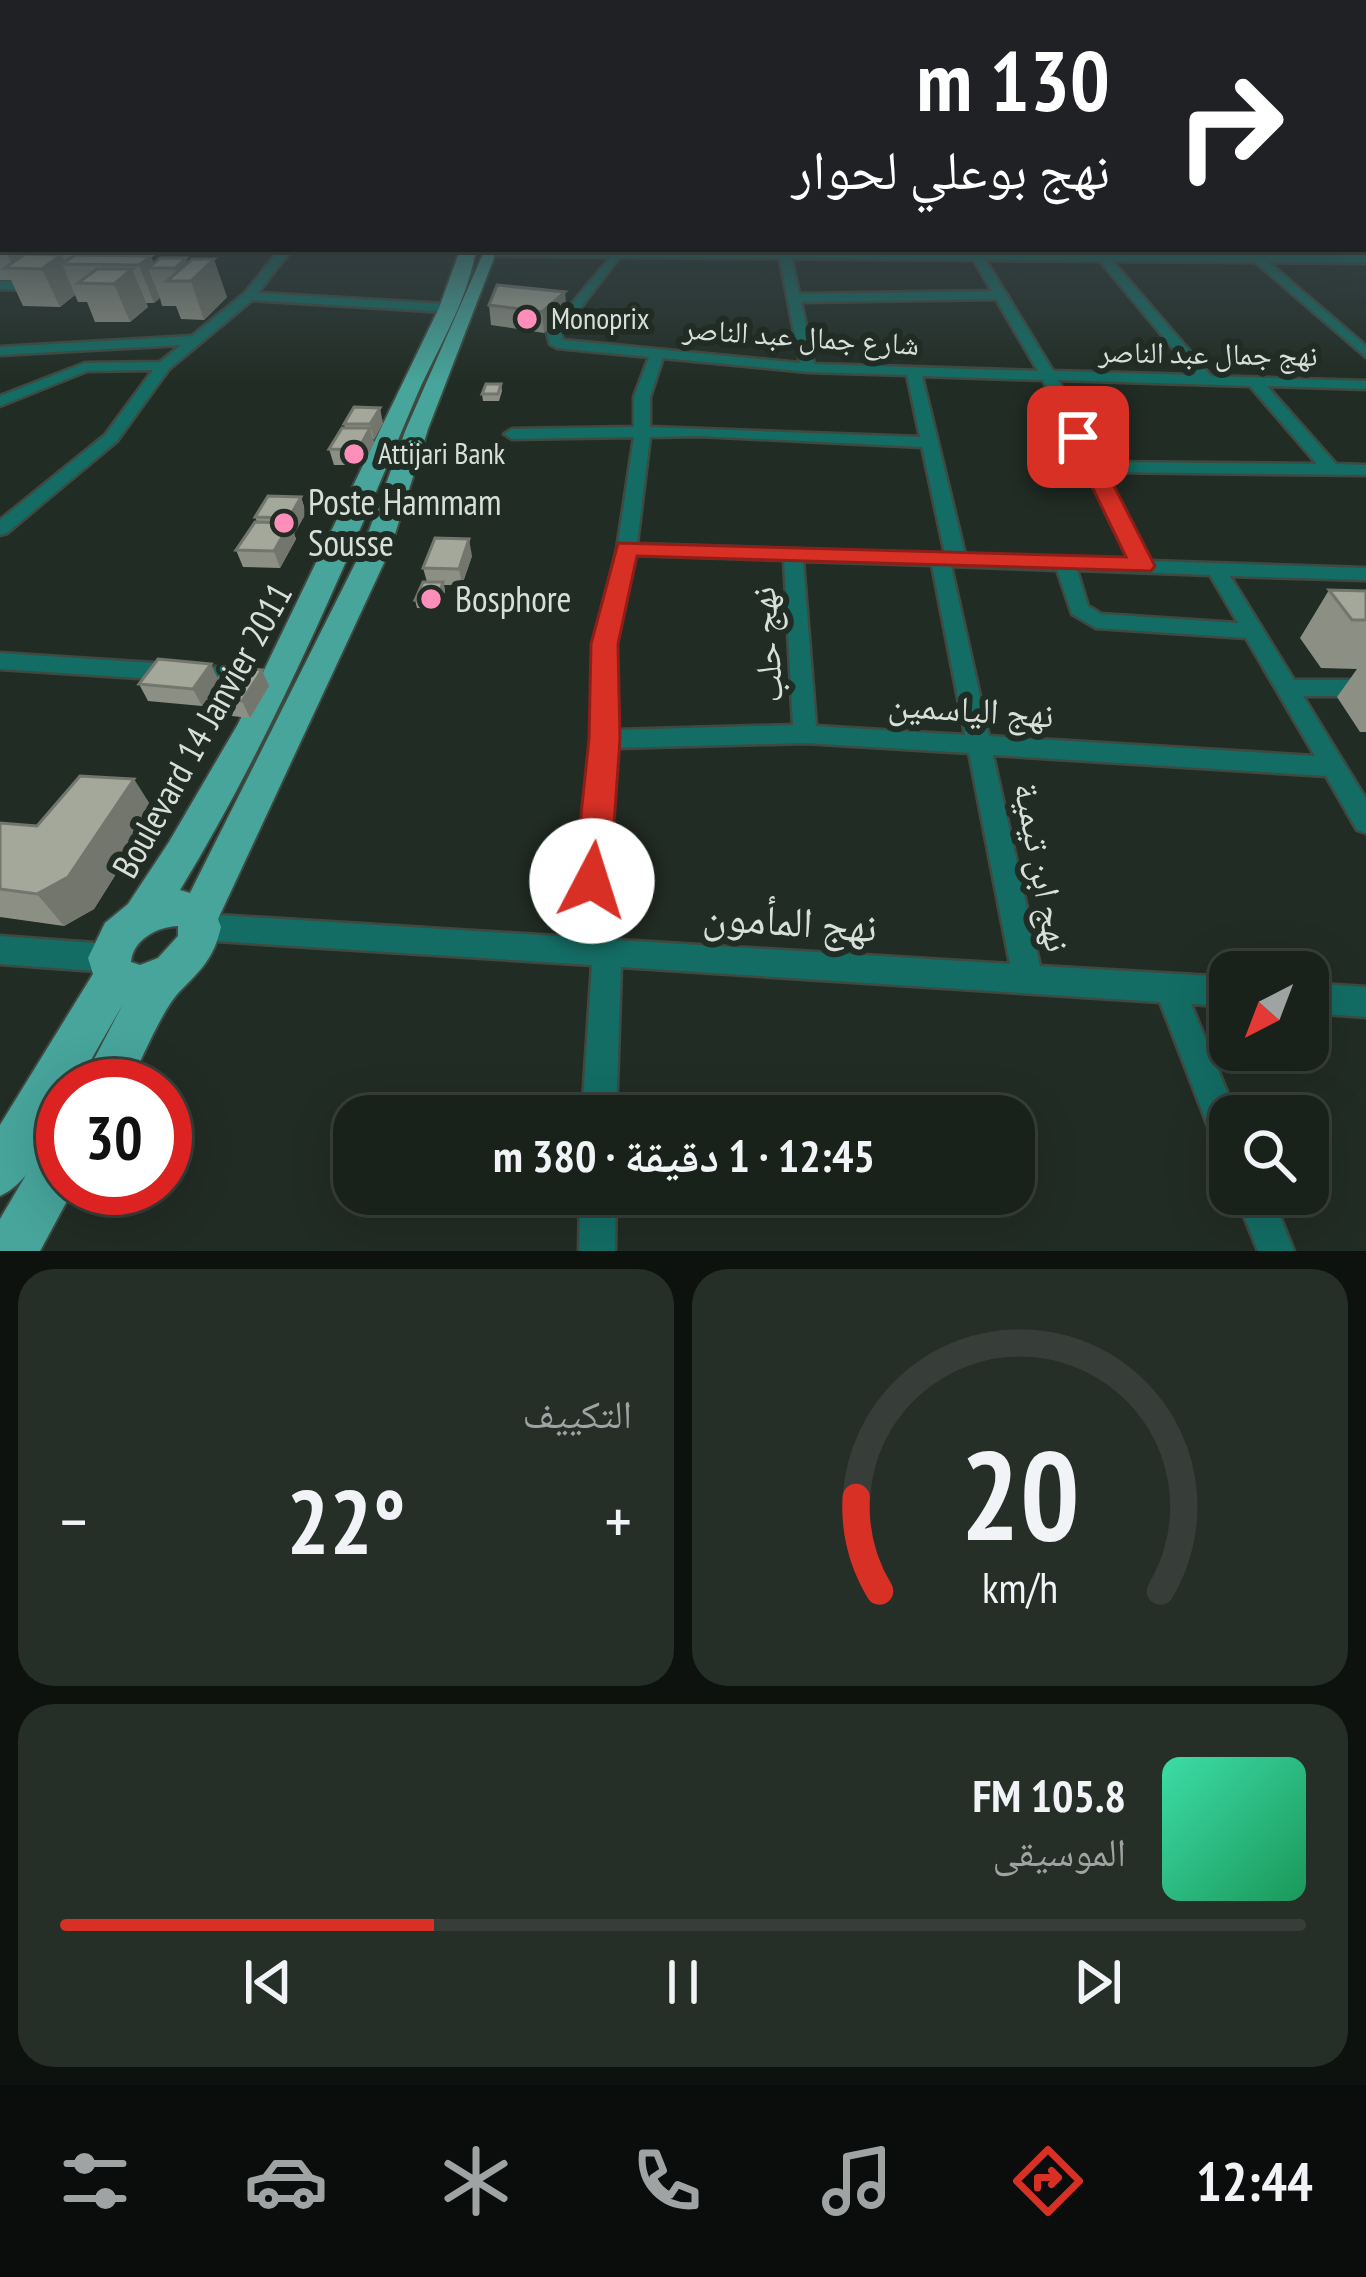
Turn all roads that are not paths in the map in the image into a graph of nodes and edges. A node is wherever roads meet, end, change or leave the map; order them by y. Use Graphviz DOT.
graph roads {
  1 [pos="272,266"];
  2 [pos="473,266"];
  3 [pos="477,266"];
  4 [pos="605,266"];
  5 [pos="787,266"];
  6 [pos="983,266"];
  7 [pos="1110,266"];
  8 [pos="1266,266"];
  9 [pos="49,280"];
  10 [pos="0,285"];
  11 [pos="30,286"];
  12 [pos="233,290"];
  13 [pos="251,293"];
  14 [pos="1000,295"];
  15 [pos="794,298"];
  16 [pos="0,305"];
  17 [pos="446,308"];
  18 [pos="194,340"];
  19 [pos="0,351"];
  20 [pos="1366,353"];
  21 [pos="657,354"];
  22 [pos="164,366"];
  23 [pos="808,368"];
  24 [pos="914,373"];
  25 [pos="1048,377"];
  26 [pos="1253,380"];
  27 [pos="1208,382"];
  28 [pos="1366,385"];
  29 [pos="0,401"];
  30 [pos="512,434"];
  31 [pos="642,436"];
  32 [pos="927,442"];
  33 [pos="1093,467"];
  34 [pos="1330,469"];
  35 [pos="1366,470"];
  36 [pos="0,529"];
  37 [pos="627,548"];
  38 [pos="793,552"];
  39 [pos="948,559"];
  40 [pos="1064,562"];
  41 [pos="1142,566"];
  42 [pos="1217,570"];
  43 [pos="1366,574"];
  44 [pos="1253,631"];
  45 [pos="0,662"];
  46 [pos="282,678"];
  47 [pos="1286,688"];
  48 [pos="1366,688"];
  49 [pos="805,734"];
  50 [pos="604,739"];
  51 [pos="983,748"];
  52 [pos="1333,767"];
  53 [pos="1366,822"];
  54 [pos="143,915"];
  55 [pos="200,922"];
  56 [pos="0,950"];
  57 [pos="607,952"];
  58 [pos="112,968"];
  59 [pos="1028,979"];
  60 [pos="163,980"];
  61 [pos="1169,987"];
  62 [pos="1209,990"];
  63 [pos="1329,999"];
  64 [pos="1366,1002"];
  65 [pos="118,1059"];
  66 [pos="600,1095"];
  67 [pos="1212,1095"];
  68 [pos="0,1171"];
  69 [pos="36,1206"];
  70 [pos="598,1215"];
  71 [pos="1261,1215"];
  72 [pos="11,1251"];
  73 [pos="597,1251"];
  74 [pos="1276,1251"];
  1 -- 13 [label="street"];
  2 -- 17 [label="main road, Boulevard 14 Janvier 2011"];
  3 -- 55 [label="main road, Boulevard 14 Janvier 2011"];
  4 -- 21 [label="street, شارع جمال عبد الناصر"];
  5 -- 15 [label="street"];
  6 -- 14 [label="street"];
  7 -- 27 [label="street"];
  8 -- 20 [label="street"];
  9 -- 11 [label="street"];
  10 -- 11 [label="street"];
  11 -- 16 [label="street"];
  12 -- 13 [label="street"];
  13 -- 17 [label="street"];
  13 -- 18 [label="street"];
  14 -- 15 [label="street"];
  14 -- 25 [label="street"];
  15 -- 23 [label="street"];
  17 -- 46 [label="main road, Boulevard 14 Janvier 2011"];
  18 -- 19 [label="street"];
  18 -- 22 [label="street"];
  21 -- 23 [label="street, شارع جمال عبد الناصر"];
  21 -- 31 [label="street"];
  22 -- 29 [label="street"];
  22 -- 36 [label="street"];
  23 -- 24 [label="street, شارع جمال عبد الناصر"];
  24 -- 25 [label="street, شارع جمال عبد الناصر"];
  24 -- 32 [label="street, نهج ابن تيمية"];
  25 -- 27 [label="street, نهج جمال عبد الناصر"];
  25 -- 33 [label="street"];
  26 -- 27 [label="street, نهج جمال عبد الناصر"];
  26 -- 28 [label="street, نهج جمال عبد الناصر"];
  26 -- 34 [label="street"];
  30 -- 31 [label="street"];
  31 -- 32 [label="street"];
  31 -- 37 [label="street"];
  32 -- 39 [label="street, نهج ابن تيمية"];
  33 -- 34 [label="street"];
  33 -- 41 [label="street"];
  34 -- 35 [label="street"];
  37 -- 38 [label="street"];
  37 -- 50 [label="street"];
  38 -- 39 [label="street"];
  38 -- 49 [label="street, نهج حلب"];
  39 -- 40 [label="street"];
  39 -- 51 [label="street, نهج ابن تيمية"];
  40 -- 41 [label="street"];
  40 -- 44 [label="street"];
  41 -- 42 [label="street"];
  42 -- 43 [label="street"];
  42 -- 44 [label="street"];
  44 -- 47 [label="street"];
  45 -- 46 [label="street"];
  46 -- 54 [label="main road, Boulevard 14 Janvier 2011"];
  47 -- 48 [label="street"];
  47 -- 52 [label="street"];
  49 -- 50 [label="street, نهج الياسمين"];
  49 -- 51 [label="street, نهج الياسمين"];
  50 -- 57 [label="street"];
  51 -- 52 [label="street, نهج الياسمين"];
  51 -- 59 [label="street, نهج ابن تيمية"];
  52 -- 53 [label="street"];
  54 -- 55 [label="main road"];
  54 -- 58 [label="main road"];
  55 -- 57 [label="street, نهج المأمون"];
  55 -- 60 [label="main road"];
  56 -- 58 [label="street"];
  57 -- 59 [label="street, نهج المأمون"];
  57 -- 66 [label="street"];
  58 -- 60 [label="main road"];
  58 -- 68 [label="main road"];
  59 -- 61 [label="street, نهج المأمون"];
  60 -- 65 [label="main road"];
  61 -- 62 [label="street, نهج المأمون"];
  61 -- 67 [label="street"];
  63 -- 64 [label="street"];
  69 -- 72 [label="main road"];
  70 -- 73 [label="street"];
  71 -- 74 [label="street"];
}
